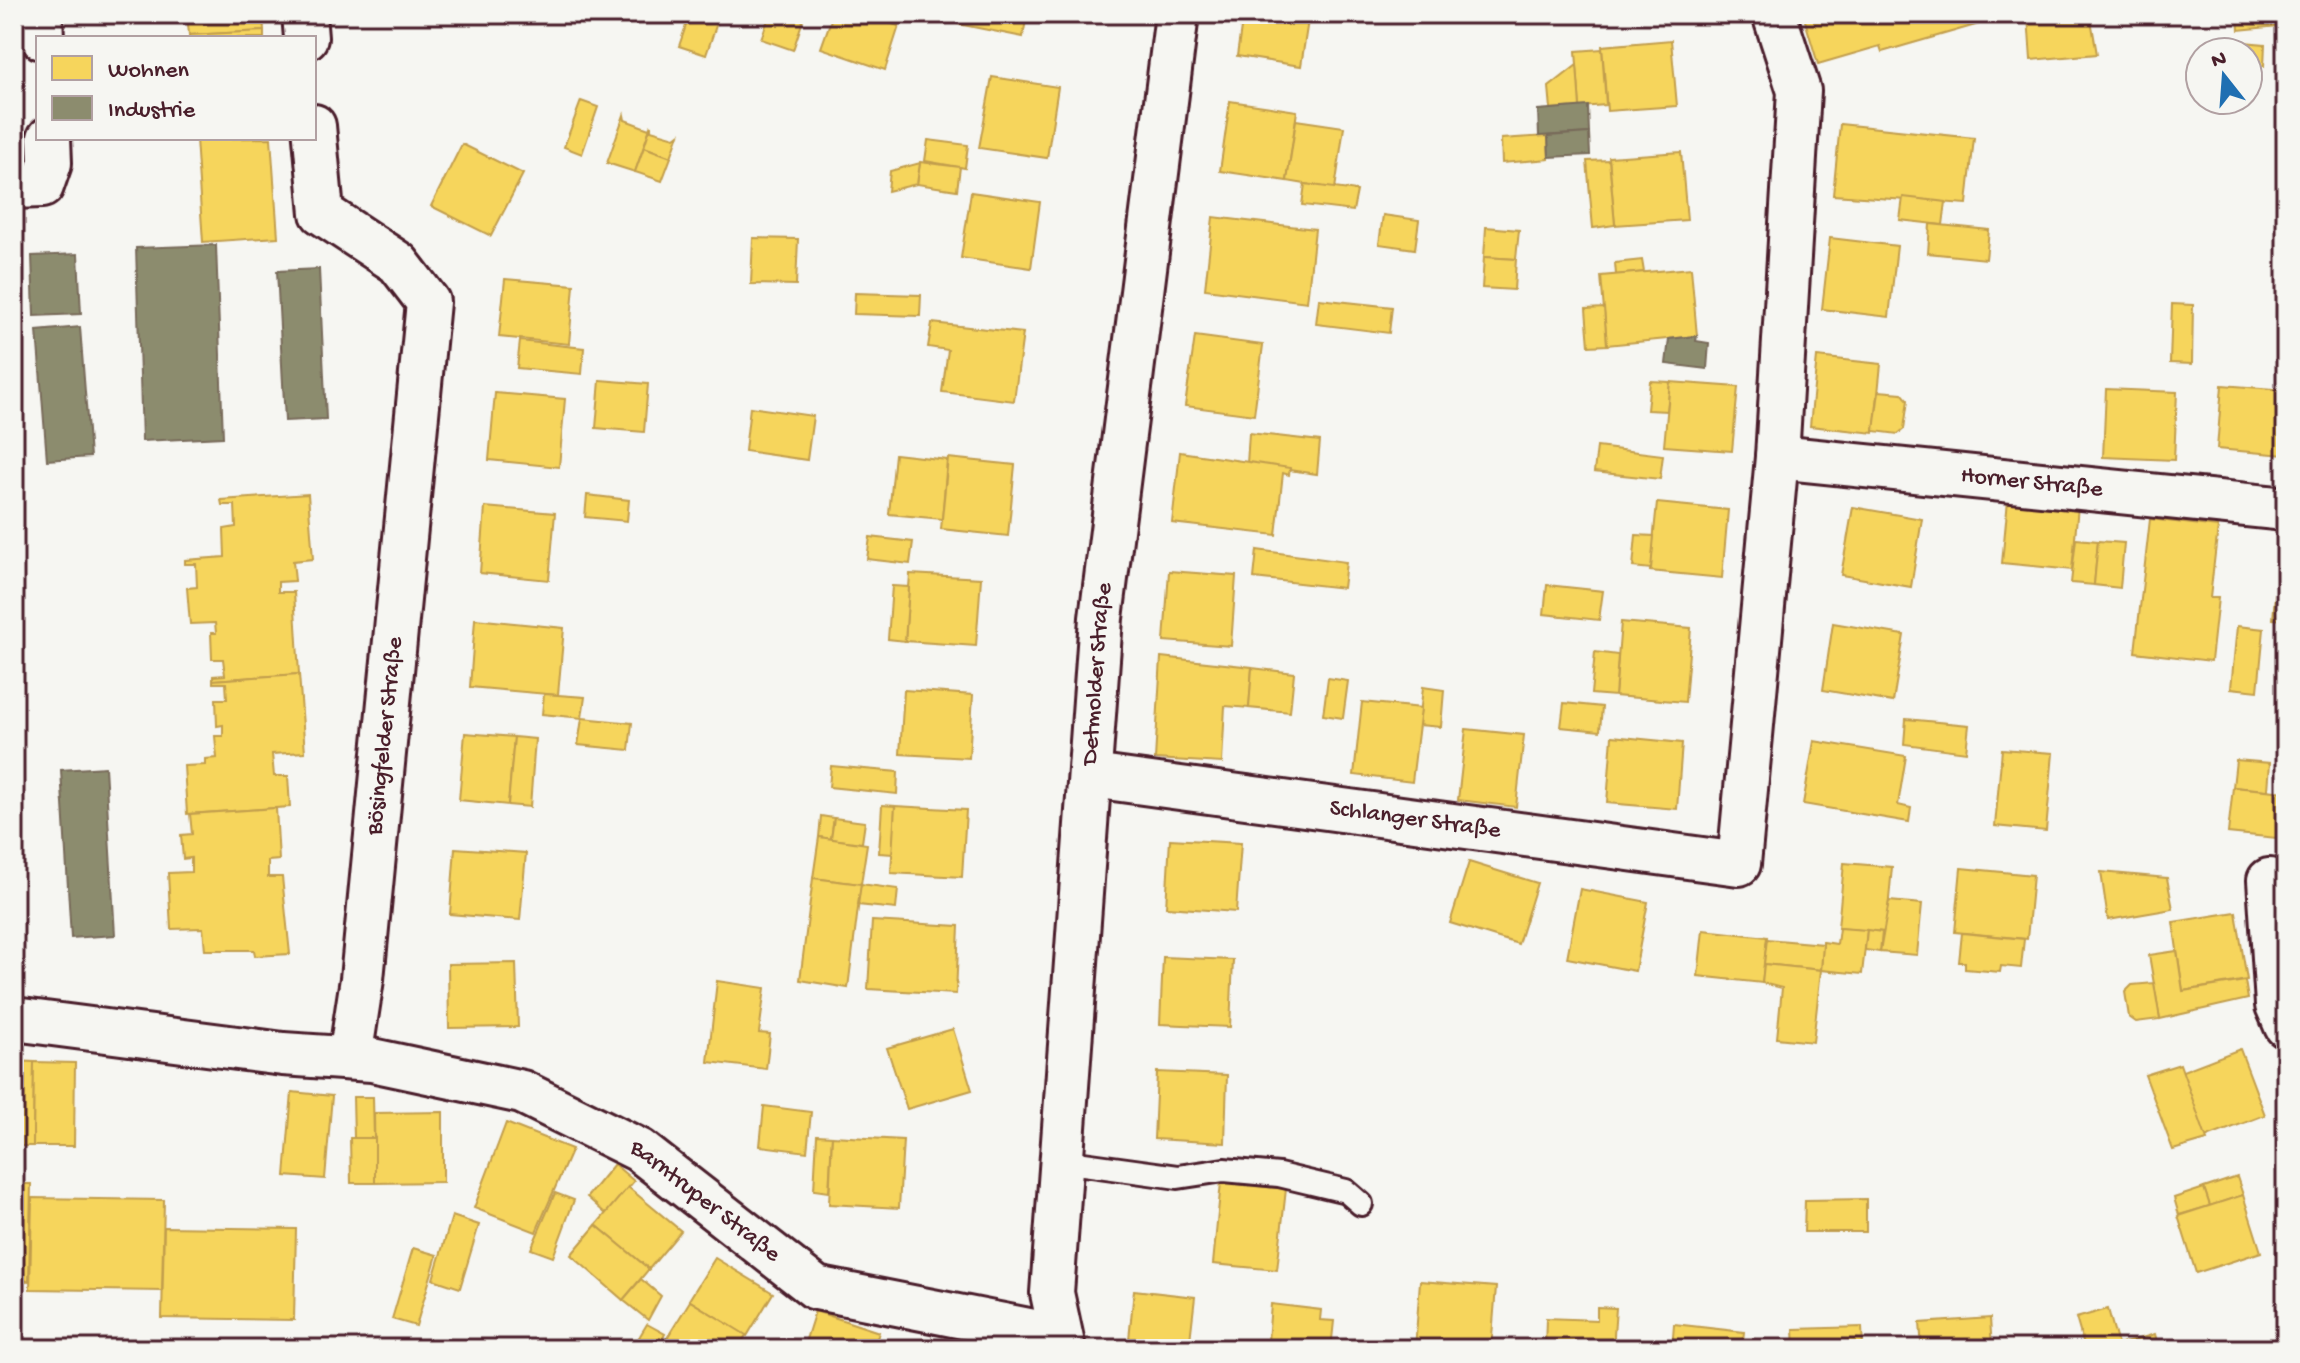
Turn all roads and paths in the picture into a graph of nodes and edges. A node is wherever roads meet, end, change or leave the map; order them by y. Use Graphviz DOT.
graph roads {
  1 [pos="41,14"];
  2 [pos="304,14"];
  3 [pos="1177,14"];
  4 [pos="1774,14"];
  5 [pos="42,36"];
  6 [pos="306,36"];
  7 [pos="49,140"];
  8 [pos="315,140"];
  9 [pos="14,187"];
  10 [pos="1777,457"];
  11 [pos="2286,509"];
  12 [pos="1092,776"];
  13 [pos="2269,880"];
  14 [pos="14,1019"];
  15 [pos="2286,1026"];
  16 [pos="350,1058"];
  17 [pos="1062,1161"];
  18 [pos="1361,1204"];
  19 [pos="1061,1343"];
  1 -- 5 [label="street"];
  2 -- 6 [label="street"];
  3 -- 12 [label="street, Detmolder Straße"];
  4 -- 10 [label="street"];
  7 -- 9 [label="street"];
  8 -- 16 [label="street, Bösingfelder Straße"];
  10 -- 11 [label="street, Horner Straße"];
  10 -- 12 [label="street, Schlanger Straße"];
  12 -- 17 [label="street, Detmolder Straße"];
  13 -- 15 [label="street"];
  14 -- 16 [label="street"];
  16 -- 19 [label="street, Barntruper Straße"];
  17 -- 18 [label="lane"];
  17 -- 19 [label="street, Detmolder Straße"];
}
